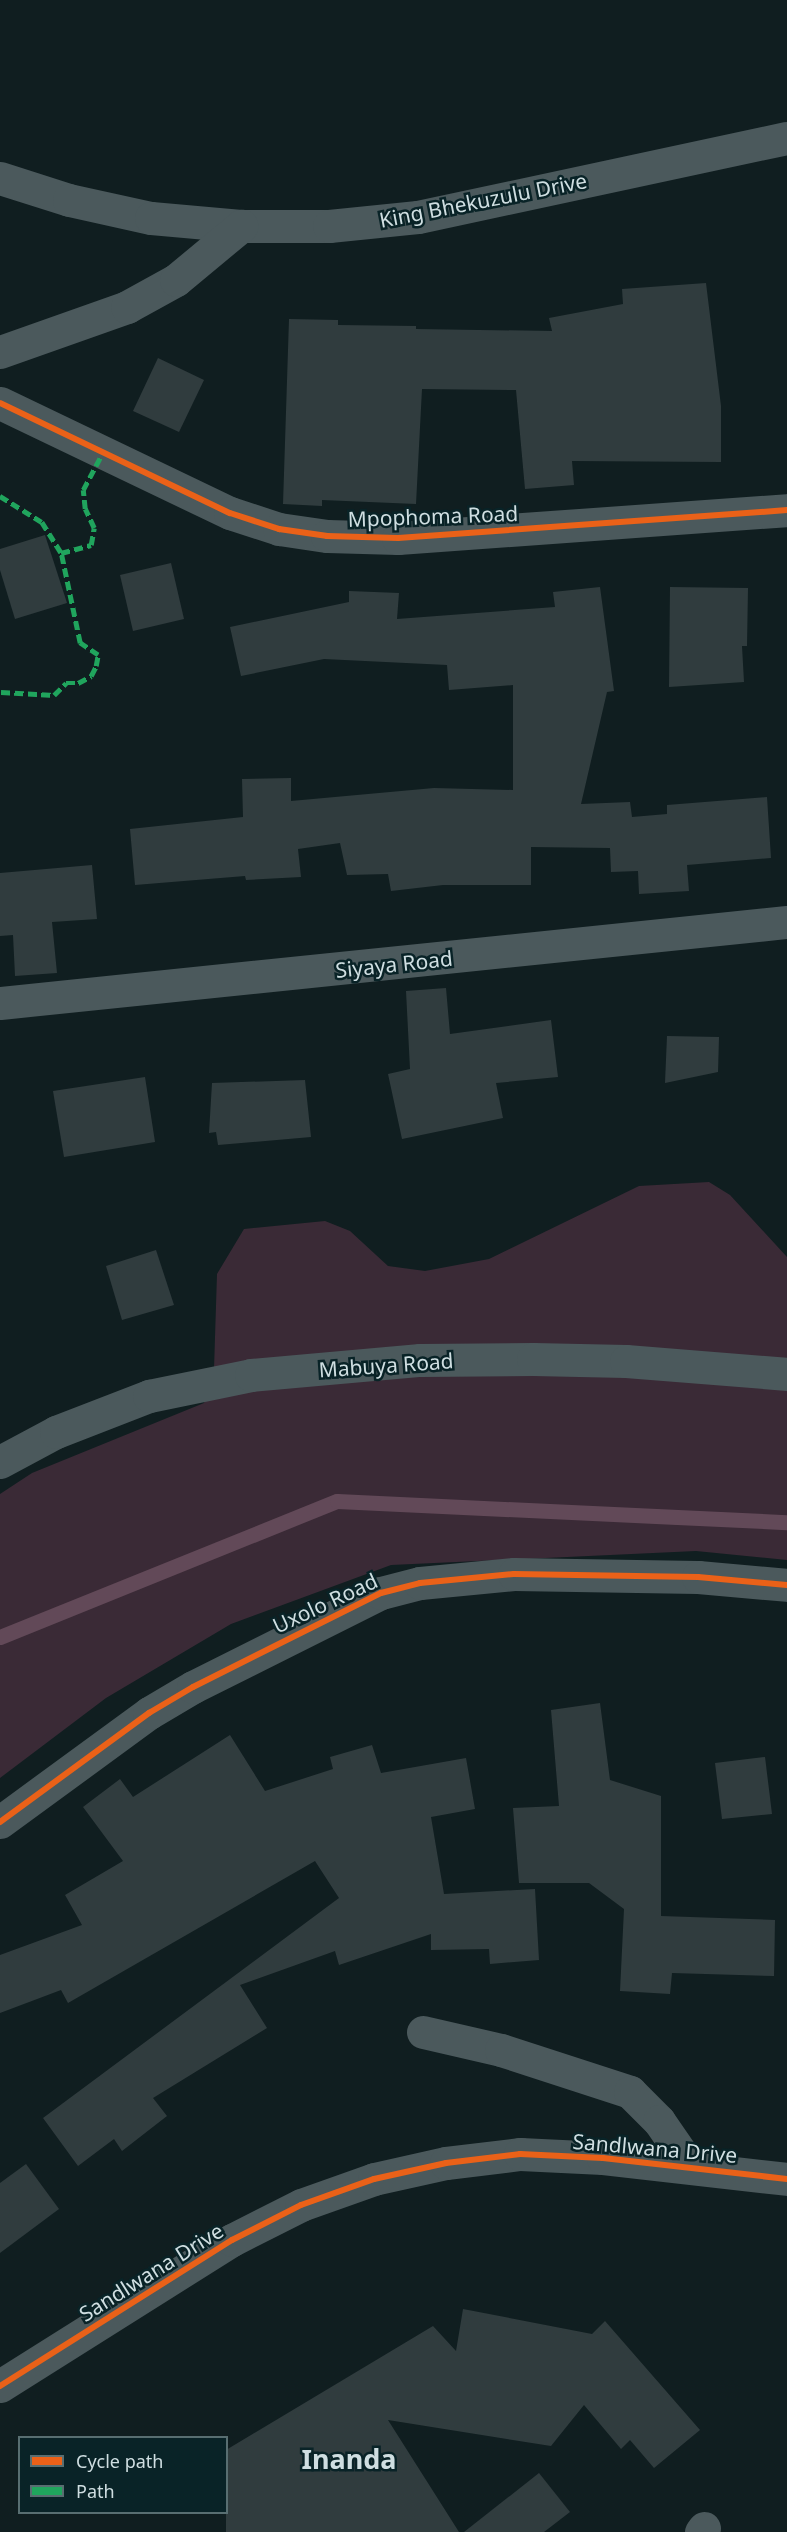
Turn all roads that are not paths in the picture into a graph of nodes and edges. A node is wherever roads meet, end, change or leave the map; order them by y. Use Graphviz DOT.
graph roads {
  1 [pos="787,138"];
  2 [pos="0,177"];
  3 [pos="241,225"];
  4 [pos="0,352"];
  5 [pos="0,403"];
  6 [pos="787,510"];
  7 [pos="787,922"];
  8 [pos="0,1003"];
  9 [pos="787,1374"];
  10 [pos="0,1462"];
  11 [pos="787,1585"];
  12 [pos="0,1822"];
  13 [pos="423,2032"];
  14 [pos="690,2166"];
  15 [pos="787,2179"];
  16 [pos="0,2386"];
  1 -- 3 [label="street, King Bhekuzulu Drive"];
  2 -- 3 [label="street, King Bhekuzulu Drive"];
  3 -- 4 [label="street"];
  5 -- 6 [label="street, Mpophoma Road"];
  7 -- 8 [label="street, Siyaya Road"];
  9 -- 10 [label="street, Mabuya Road"];
  11 -- 12 [label="street, Uxolo Road"];
  13 -- 14 [label="street"];
  14 -- 15 [label="street, Sandlwana Drive"];
  14 -- 16 [label="street, Sandlwana Drive"];
}
